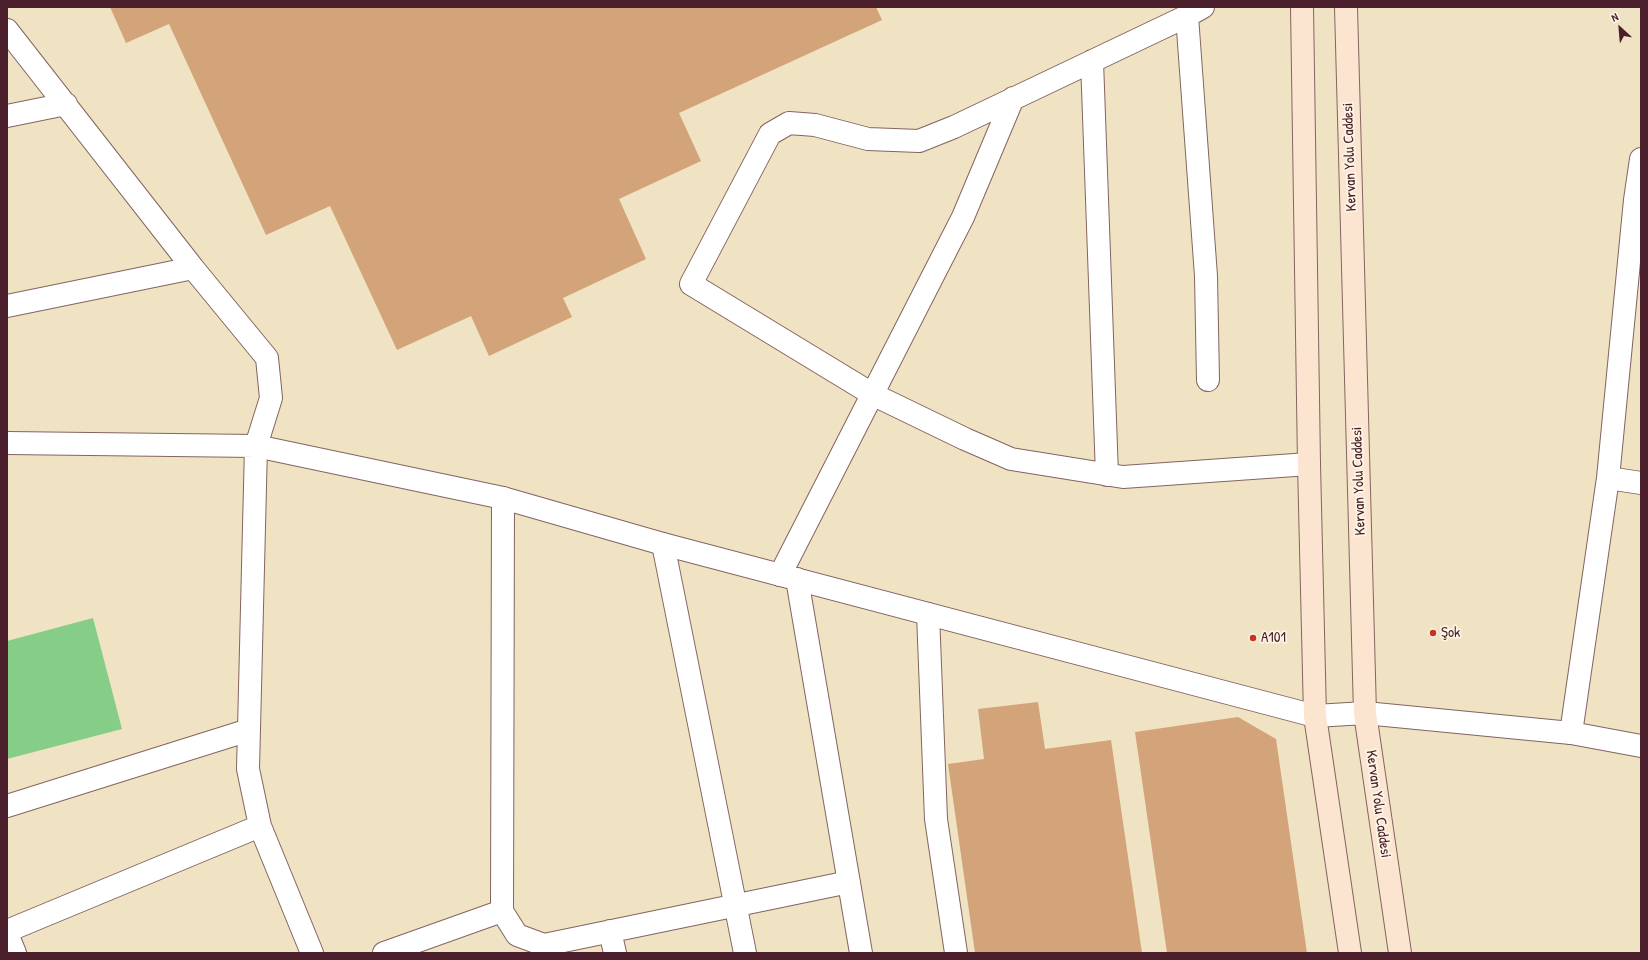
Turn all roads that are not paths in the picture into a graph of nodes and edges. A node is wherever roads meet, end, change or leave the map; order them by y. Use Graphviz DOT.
graph roads {
  1 [pos="1302,7"];
  2 [pos="1346,7"];
  3 [pos="1195,12"];
  4 [pos="7,30"];
  5 [pos="1092,61"];
  6 [pos="1013,98"];
  7 [pos="66,104"];
  8 [pos="7,116"];
  9 [pos="1641,159"];
  10 [pos="1638,200"];
  11 [pos="193,268"];
  12 [pos="7,306"];
  13 [pos="1208,380"];
  14 [pos="872,394"];
  15 [pos="7,443"];
  16 [pos="256,446"];
  17 [pos="1309,464"];
  18 [pos="1107,475"];
  19 [pos="1608,478"];
  20 [pos="1641,483"];
  21 [pos="503,498"];
  22 [pos="663,544"];
  23 [pos="789,577"];
  24 [pos="928,614"];
  25 [pos="1365,713"];
  26 [pos="1316,716"];
  27 [pos="249,730"];
  28 [pos="1571,733"];
  29 [pos="1641,746"];
  30 [pos="7,806"];
  31 [pos="260,826"];
  32 [pos="849,882"];
  33 [pos="736,905"];
  34 [pos="502,911"];
  35 [pos="610,931"];
  36 [pos="7,932"];
  37 [pos="15,953"];
  38 [pos="312,953"];
  39 [pos="384,953"];
  40 [pos="615,953"];
  41 [pos="746,953"];
  42 [pos="861,953"];
  43 [pos="956,953"];
  44 [pos="1350,953"];
  45 [pos="1400,953"];
  1 -- 17 [label="main road"];
  2 -- 25 [label="main road, Kervan Yolu Caddesi"];
  3 -- 5 [label="street"];
  3 -- 13 [label="street"];
  4 -- 7 [label="street"];
  5 -- 6 [label="street"];
  5 -- 18 [label="street"];
  6 -- 14 [label="street"];
  6 -- 14 [label="street"];
  7 -- 8 [label="street"];
  7 -- 11 [label="street"];
  9 -- 10 [label="street"];
  10 -- 19 [label="street"];
  11 -- 12 [label="street"];
  11 -- 16 [label="street"];
  14 -- 18 [label="street"];
  14 -- 23 [label="street"];
  15 -- 16 [label="street"];
  16 -- 21 [label="street"];
  16 -- 27 [label="street"];
  17 -- 18 [label="street"];
  17 -- 26 [label="main road"];
  19 -- 20 [label="street"];
  19 -- 28 [label="street"];
  21 -- 22 [label="street"];
  21 -- 34 [label="street"];
  22 -- 23 [label="street"];
  22 -- 33 [label="street"];
  23 -- 24 [label="street"];
  23 -- 32 [label="street"];
  24 -- 26 [label="street"];
  24 -- 43 [label="street"];
  25 -- 26 [label="street"];
  25 -- 28 [label="street"];
  25 -- 45 [label="main road, Kervan Yolu Caddesi"];
  26 -- 44 [label="main road"];
  27 -- 30 [label="street"];
  27 -- 31 [label="street"];
  28 -- 29 [label="street"];
  31 -- 36 [label="street"];
  31 -- 38 [label="street"];
  32 -- 33 [label="street"];
  32 -- 42 [label="street"];
  33 -- 35 [label="street"];
  33 -- 41 [label="street"];
  34 -- 35 [label="street"];
  34 -- 39 [label="street"];
  35 -- 40 [label="street"];
  36 -- 37 [label="street"];
}
